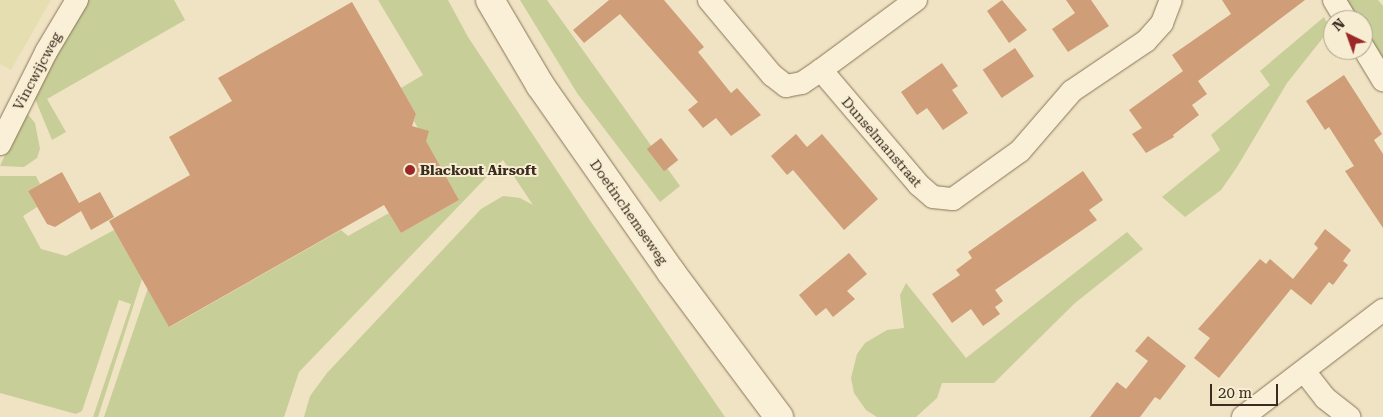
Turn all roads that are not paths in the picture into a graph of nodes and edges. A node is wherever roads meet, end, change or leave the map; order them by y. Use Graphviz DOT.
graph roads {
  1 [pos="77,0"];
  2 [pos="490,0"];
  3 [pos="709,0"];
  4 [pos="916,0"];
  5 [pos="1172,0"];
  6 [pos="1371,60"];
  7 [pos="821,70"];
  8 [pos="1383,80"];
  9 [pos="0,144"];
  10 [pos="1383,310"];
  11 [pos="1304,371"];
  12 [pos="779,417"];
  13 [pos="1242,417"];
  14 [pos="1349,417"];
  1 -- 9 [label="street, Vincwijcweg"];
  2 -- 12 [label="main road, Doetinchemseweg"];
  3 -- 7 [label="street"];
  4 -- 7 [label="street"];
  5 -- 7 [label="street, Dunselmanstraat"];
  6 -- 8 [label="street"];
  10 -- 11 [label="street"];
  11 -- 13 [label="street"];
  11 -- 14 [label="street"];
}
